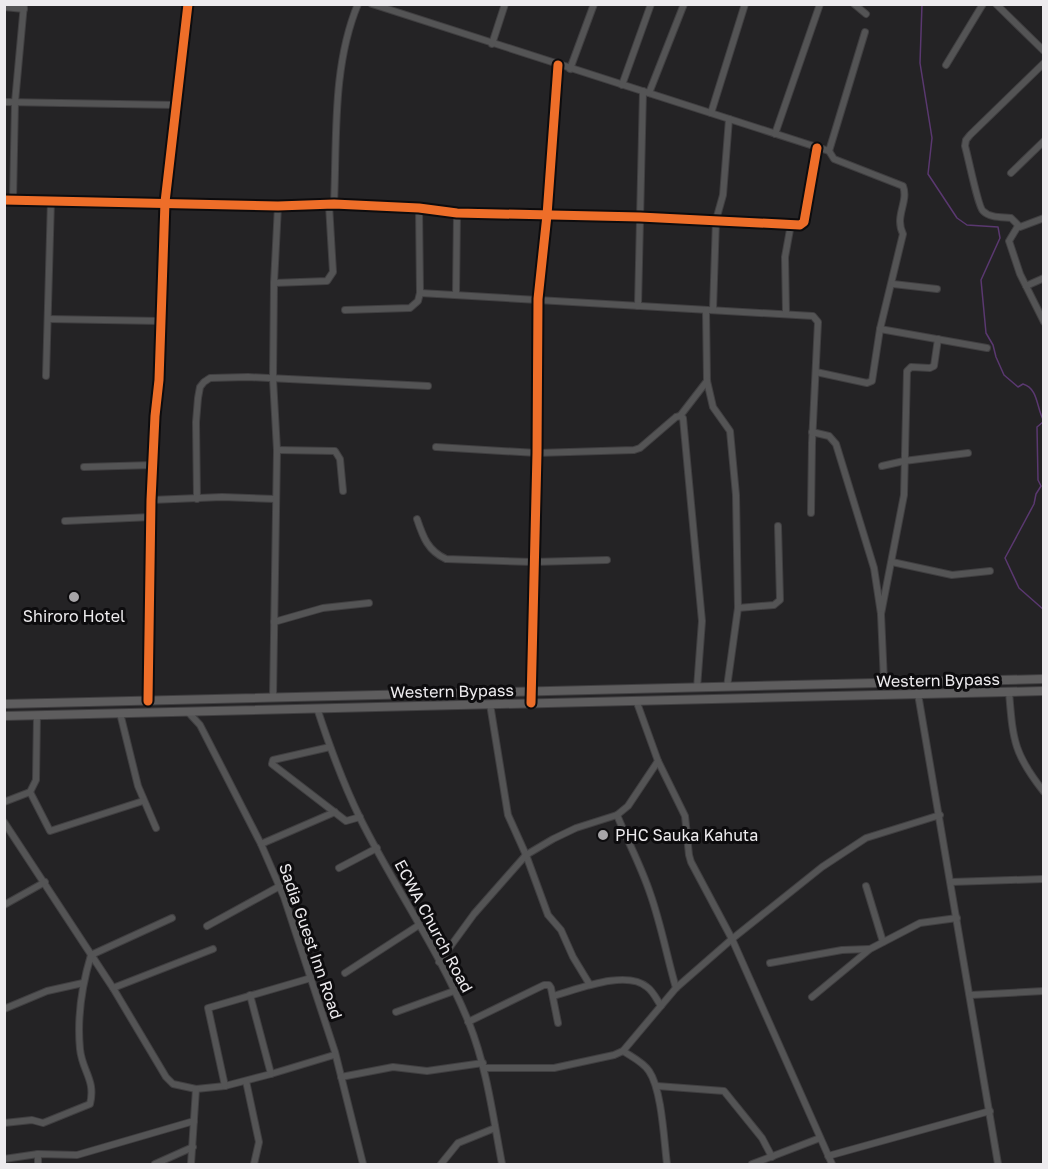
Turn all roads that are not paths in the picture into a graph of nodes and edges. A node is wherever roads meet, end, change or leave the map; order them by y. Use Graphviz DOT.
graph roads {
  1 [pos="188,4"];
  2 [pos="358,4"];
  3 [pos="372,4"];
  4 [pos="505,4"];
  5 [pos="594,4"];
  6 [pos="651,4"];
  7 [pos="684,4"];
  8 [pos="745,4"];
  9 [pos="820,4"];
  10 [pos="854,4"];
  11 [pos="983,4"];
  12 [pos="996,4"];
  13 [pos="4,7"];
  14 [pos="24,7"];
  15 [pos="866,14"];
  16 [pos="865,32"];
  17 [pos="492,44"];
  18 [pos="1044,51"];
  19 [pos="1044,63"];
  20 [pos="558,65"];
  21 [pos="946,65"];
  22 [pos="570,69"];
  23 [pos="622,85"];
  24 [pos="646,92"];
  25 [pos="4,102"];
  26 [pos="15,102"];
  27 [pos="176,105"];
  28 [pos="711,113"];
  29 [pos="729,119"];
  30 [pos="775,134"];
  31 [pos="1044,141"];
  32 [pos="817,148"];
  33 [pos="829,151"];
  34 [pos="1011,173"];
  35 [pos="4,200"];
  36 [pos="13,200"];
  37 [pos="51,200"];
  38 [pos="165,202"];
  39 [pos="332,205"];
  40 [pos="278,206"];
  41 [pos="419,208"];
  42 [pos="457,213"];
  43 [pos="547,215"];
  44 [pos="640,217"];
  45 [pos="1044,218"];
  46 [pos="716,220"];
  47 [pos="791,224"];
  48 [pos="1017,226"];
  49 [pos="1044,278"];
  50 [pos="274,283"];
  51 [pos="893,284"];
  52 [pos="1026,286"];
  53 [pos="938,289"];
  54 [pos="420,293"];
  55 [pos="456,295"];
  56 [pos="538,299"];
  57 [pos="638,306"];
  58 [pos="345,310"];
  59 [pos="710,310"];
  60 [pos="786,314"];
  61 [pos="48,319"];
  62 [pos="160,321"];
  63 [pos="1044,322"];
  64 [pos="880,329"];
  65 [pos="938,339"];
  66 [pos="987,348"];
  67 [pos="816,372"];
  68 [pos="46,376"];
  69 [pos="273,380"];
  70 [pos="707,381"];
  71 [pos="428,386"];
  72 [pos="680,416"];
  73 [pos="812,432"];
  74 [pos="436,447"];
  75 [pos="277,450"];
  76 [pos="537,453"];
  77 [pos="968,453"];
  78 [pos="904,461"];
  79 [pos="153,465"];
  80 [pos="882,466"];
  81 [pos="84,467"];
  82 [pos="343,491"];
  83 [pos="197,499"];
  84 [pos="276,499"];
  85 [pos="151,500"];
  86 [pos="811,513"];
  87 [pos="151,516"];
  88 [pos="417,519"];
  89 [pos="65,521"];
  90 [pos="778,526"];
  91 [pos="607,560"];
  92 [pos="533,562"];
  93 [pos="892,562"];
  94 [pos="990,571"];
  95 [pos="369,603"];
  96 [pos="738,608"];
  97 [pos="881,614"];
  98 [pos="274,622"];
  99 [pos="1044,679"];
  100 [pos="884,682"];
  101 [pos="727,687"];
  102 [pos="697,688"];
  103 [pos="1044,691"];
  104 [pos="530,692"];
  105 [pos="1009,692"];
  106 [pos="918,694"];
  107 [pos="273,698"];
  108 [pos="148,700"];
  109 [pos="636,700"];
  110 [pos="531,703"];
  111 [pos="4,704"];
  112 [pos="490,704"];
  113 [pos="317,708"];
  114 [pos="188,712"];
  115 [pos="208,712"];
  116 [pos="120,713"];
  117 [pos="37,715"];
  118 [pos="4,716"];
  119 [pos="200,725"];
  120 [pos="330,747"];
  121 [pos="658,760"];
  122 [pos="30,792"];
  123 [pos="1044,792"];
  124 [pos="143,801"];
  125 [pos="4,802"];
  126 [pos="335,812"];
  127 [pos="617,815"];
  128 [pos="940,815"];
  129 [pos="360,817"];
  130 [pos="4,822"];
  131 [pos="156,828"];
  132 [pos="261,844"];
  133 [pos="377,848"];
  134 [pos="526,855"];
  135 [pos="339,868"];
  136 [pos="1044,879"];
  137 [pos="45,882"];
  138 [pos="951,882"];
  139 [pos="280,886"];
  140 [pos="866,886"];
  141 [pos="4,905"];
  142 [pos="172,918"];
  143 [pos="957,918"];
  144 [pos="207,926"];
  145 [pos="419,926"];
  146 [pos="732,939"];
  147 [pos="883,942"];
  148 [pos="213,949"];
  149 [pos="870,949"];
  150 [pos="91,955"];
  151 [pos="439,962"];
  152 [pos="770,963"];
  153 [pos="345,973"];
  154 [pos="311,978"];
  155 [pos="82,983"];
  156 [pos="590,985"];
  157 [pos="113,988"];
  158 [pos="676,988"];
  159 [pos="454,991"];
  160 [pos="1044,991"];
  161 [pos="250,995"];
  162 [pos="970,995"];
  163 [pos="553,996"];
  164 [pos="813,997"];
  165 [pos="661,1006"];
  166 [pos="4,1009"];
  167 [pos="396,1012"];
  168 [pos="468,1022"];
  169 [pos="558,1023"];
  170 [pos="622,1051"];
  171 [pos="334,1055"];
  172 [pos="483,1066"];
  173 [pos="271,1074"];
  174 [pos="341,1077"];
  175 [pos="246,1081"];
  176 [pos="225,1086"];
  177 [pos="657,1086"];
  178 [pos="196,1089"];
  179 [pos="990,1111"];
  180 [pos="194,1121"];
  181 [pos="4,1123"];
  182 [pos="495,1128"];
  183 [pos="820,1138"];
  184 [pos="193,1147"];
  185 [pos="38,1154"];
  186 [pos="828,1156"];
  187 [pos="772,1157"];
  188 [pos="4,1159"];
  189 [pos="762,1163"];
  190 [pos="38,1164"];
  191 [pos="155,1164"];
  192 [pos="191,1164"];
  193 [pos="255,1164"];
  194 [pos="361,1164"];
  195 [pos="441,1164"];
  196 [pos="502,1164"];
  197 [pos="667,1164"];
  198 [pos="752,1164"];
  199 [pos="832,1164"];
  200 [pos="998,1164"];
  1 -- 27 [label="street"];
  2 -- 39 [label="street"];
  3 -- 17 [label="street"];
  4 -- 17 [label="street"];
  5 -- 22 [label="street"];
  6 -- 23 [label="street"];
  7 -- 24 [label="street"];
  8 -- 28 [label="street"];
  9 -- 30 [label="street"];
  10 -- 15 [label="street"];
  11 -- 21 [label="street"];
  12 -- 18 [label="street"];
  13 -- 14 [label="street"];
  14 -- 26 [label="street"];
  16 -- 33 [label="street"];
  17 -- 20 [label="street"];
  19 -- 48 [label="street"];
  20 -- 22 [label="street"];
  20 -- 43 [label="street"];
  22 -- 23 [label="street"];
  23 -- 24 [label="street"];
  24 -- 28 [label="street"];
  24 -- 44 [label="street"];
  25 -- 26 [label="street"];
  26 -- 27 [label="street"];
  26 -- 36 [label="street"];
  27 -- 38 [label="street"];
  28 -- 29 [label="street"];
  29 -- 30 [label="street"];
  29 -- 46 [label="street"];
  30 -- 32 [label="street"];
  31 -- 34 [label="street"];
  32 -- 33 [label="street"];
  32 -- 47 [label="street"];
  33 -- 51 [label="street"];
  35 -- 36 [label="street"];
  36 -- 37 [label="street"];
  37 -- 38 [label="street"];
  37 -- 61 [label="street"];
  38 -- 40 [label="street"];
  38 -- 62 [label="street"];
  39 -- 40 [label="street"];
  39 -- 41 [label="street"];
  39 -- 50 [label="street"];
  40 -- 50 [label="street"];
  41 -- 42 [label="street"];
  41 -- 54 [label="street"];
  42 -- 43 [label="street"];
  42 -- 55 [label="street"];
  43 -- 44 [label="street"];
  43 -- 56 [label="street"];
  44 -- 46 [label="street"];
  44 -- 57 [label="street"];
  45 -- 48 [label="street"];
  46 -- 47 [label="street"];
  46 -- 59 [label="street"];
  47 -- 60 [label="street"];
  48 -- 52 [label="street"];
  49 -- 52 [label="street"];
  50 -- 69 [label="street"];
  51 -- 53 [label="street"];
  51 -- 64 [label="street"];
  52 -- 63 [label="street"];
  54 -- 55 [label="street"];
  54 -- 58 [label="street"];
  55 -- 56 [label="street"];
  56 -- 57 [label="street"];
  56 -- 76 [label="street"];
  57 -- 59 [label="street"];
  59 -- 60 [label="street"];
  59 -- 70 [label="street"];
  60 -- 67 [label="street"];
  61 -- 62 [label="street"];
  61 -- 68 [label="street"];
  62 -- 79 [label="street"];
  64 -- 65 [label="street"];
  64 -- 67 [label="street"];
  65 -- 66 [label="street"];
  65 -- 78 [label="street"];
  67 -- 73 [label="street"];
  69 -- 71 [label="street"];
  69 -- 75 [label="street"];
  69 -- 83 [label="street"];
  70 -- 72 [label="street"];
  70 -- 96 [label="street"];
  72 -- 76 [label="street"];
  72 -- 102 [label="street"];
  73 -- 86 [label="street"];
  73 -- 97 [label="street"];
  74 -- 76 [label="street"];
  75 -- 82 [label="street"];
  75 -- 84 [label="street"];
  76 -- 92 [label="street"];
  77 -- 78 [label="street"];
  78 -- 80 [label="street"];
  78 -- 93 [label="street"];
  79 -- 81 [label="street"];
  79 -- 85 [label="street"];
  83 -- 84 [label="street"];
  83 -- 85 [label="street"];
  84 -- 98 [label="street"];
  85 -- 87 [label="street"];
  87 -- 89 [label="street"];
  87 -- 108 [label="street"];
  88 -- 92 [label="street"];
  90 -- 96 [label="street"];
  91 -- 92 [label="street"];
  92 -- 104 [label="street"];
  93 -- 94 [label="street"];
  93 -- 97 [label="street"];
  95 -- 98 [label="street"];
  96 -- 101 [label="street"];
  97 -- 100 [label="street"];
  98 -- 107 [label="street"];
  99 -- 100 [label="main road, Western Bypass"];
  100 -- 101 [label="main road, Western Bypass"];
  101 -- 102 [label="main road, Western Bypass"];
  102 -- 104 [label="main road, Western Bypass"];
  103 -- 105 [label="main road, Western Bypass"];
  104 -- 107 [label="main road, Western Bypass"];
  104 -- 110 [label="street"];
  105 -- 106 [label="main road, Western Bypass"];
  105 -- 123 [label="street"];
  106 -- 109 [label="main road, Western Bypass"];
  106 -- 128 [label="street"];
  107 -- 108 [label="main road, Western Bypass"];
  108 -- 111 [label="main road, Western Bypass"];
  109 -- 110 [label="main road, Western Bypass"];
  109 -- 121 [label="street"];
  110 -- 112 [label="main road, Western Bypass"];
  112 -- 113 [label="main road, Western Bypass"];
  112 -- 134 [label="street"];
  113 -- 115 [label="main road, Western Bypass"];
  113 -- 120 [label="street, ECWA Church Road"];
  114 -- 115 [label="main road, Western Bypass"];
  114 -- 116 [label="main road, Western Bypass"];
  114 -- 119 [label="street, Sadia Guest Inn Road"];
  115 -- 119 [label="street"];
  116 -- 117 [label="main road, Western Bypass"];
  116 -- 124 [label="street"];
  117 -- 118 [label="main road, Western Bypass"];
  117 -- 122 [label="street"];
  119 -- 132 [label="street, Sadia Guest Inn Road"];
  120 -- 126 [label="street"];
  120 -- 129 [label="street, ECWA Church Road"];
  121 -- 127 [label="street"];
  121 -- 146 [label="street"];
  122 -- 124 [label="street"];
  122 -- 125 [label="street"];
  124 -- 131 [label="street"];
  126 -- 129 [label="street"];
  126 -- 132 [label="street"];
  127 -- 134 [label="street"];
  127 -- 158 [label="street"];
  128 -- 138 [label="street"];
  128 -- 146 [label="street"];
  129 -- 133 [label="street, ECWA Church Road"];
  130 -- 137 [label="street"];
  132 -- 139 [label="street, Sadia Guest Inn Road"];
  133 -- 135 [label="street"];
  133 -- 145 [label="street, ECWA Church Road"];
  134 -- 151 [label="street"];
  134 -- 156 [label="street"];
  136 -- 138 [label="street"];
  137 -- 141 [label="street"];
  137 -- 150 [label="street"];
  138 -- 143 [label="street"];
  139 -- 144 [label="street"];
  139 -- 154 [label="street, Sadia Guest Inn Road"];
  140 -- 147 [label="street"];
  142 -- 150 [label="street"];
  143 -- 147 [label="street"];
  143 -- 162 [label="street"];
  145 -- 151 [label="street, ECWA Church Road"];
  145 -- 153 [label="street"];
  146 -- 158 [label="street"];
  146 -- 183 [label="street"];
  147 -- 149 [label="street"];
  148 -- 157 [label="street"];
  149 -- 152 [label="street"];
  149 -- 164 [label="street"];
  150 -- 155 [label="street"];
  150 -- 157 [label="street"];
  151 -- 159 [label="street, ECWA Church Road"];
  154 -- 161 [label="street"];
  154 -- 171 [label="street, Sadia Guest Inn Road"];
  155 -- 166 [label="street"];
  155 -- 181 [label="street"];
  156 -- 163 [label="street"];
  156 -- 165 [label="street"];
  157 -- 178 [label="street"];
  158 -- 165 [label="street"];
  159 -- 167 [label="street"];
  159 -- 168 [label="street, ECWA Church Road"];
  160 -- 162 [label="street"];
  161 -- 173 [label="street"];
  161 -- 176 [label="street"];
  162 -- 179 [label="street"];
  163 -- 168 [label="street"];
  163 -- 169 [label="street"];
  165 -- 170 [label="street"];
  168 -- 172 [label="street, ECWA Church Road"];
  170 -- 172 [label="street"];
  170 -- 177 [label="street"];
  171 -- 173 [label="street"];
  171 -- 174 [label="street, Sadia Guest Inn Road"];
  172 -- 174 [label="street"];
  172 -- 182 [label="street, ECWA Church Road"];
  173 -- 175 [label="street"];
  174 -- 194 [label="street, Sadia Guest Inn Road"];
  175 -- 176 [label="street"];
  175 -- 193 [label="street"];
  176 -- 178 [label="street"];
  177 -- 187 [label="street"];
  177 -- 197 [label="street"];
  178 -- 180 [label="street"];
  179 -- 186 [label="street"];
  179 -- 200 [label="street"];
  180 -- 184 [label="street"];
  180 -- 185 [label="street"];
  182 -- 195 [label="street"];
  182 -- 196 [label="street, ECWA Church Road"];
  183 -- 186 [label="street"];
  183 -- 187 [label="street"];
  184 -- 191 [label="street"];
  184 -- 192 [label="street"];
  185 -- 188 [label="street"];
  185 -- 190 [label="street"];
  186 -- 199 [label="street"];
  187 -- 189 [label="street"];
  189 -- 198 [label="street"];
}
